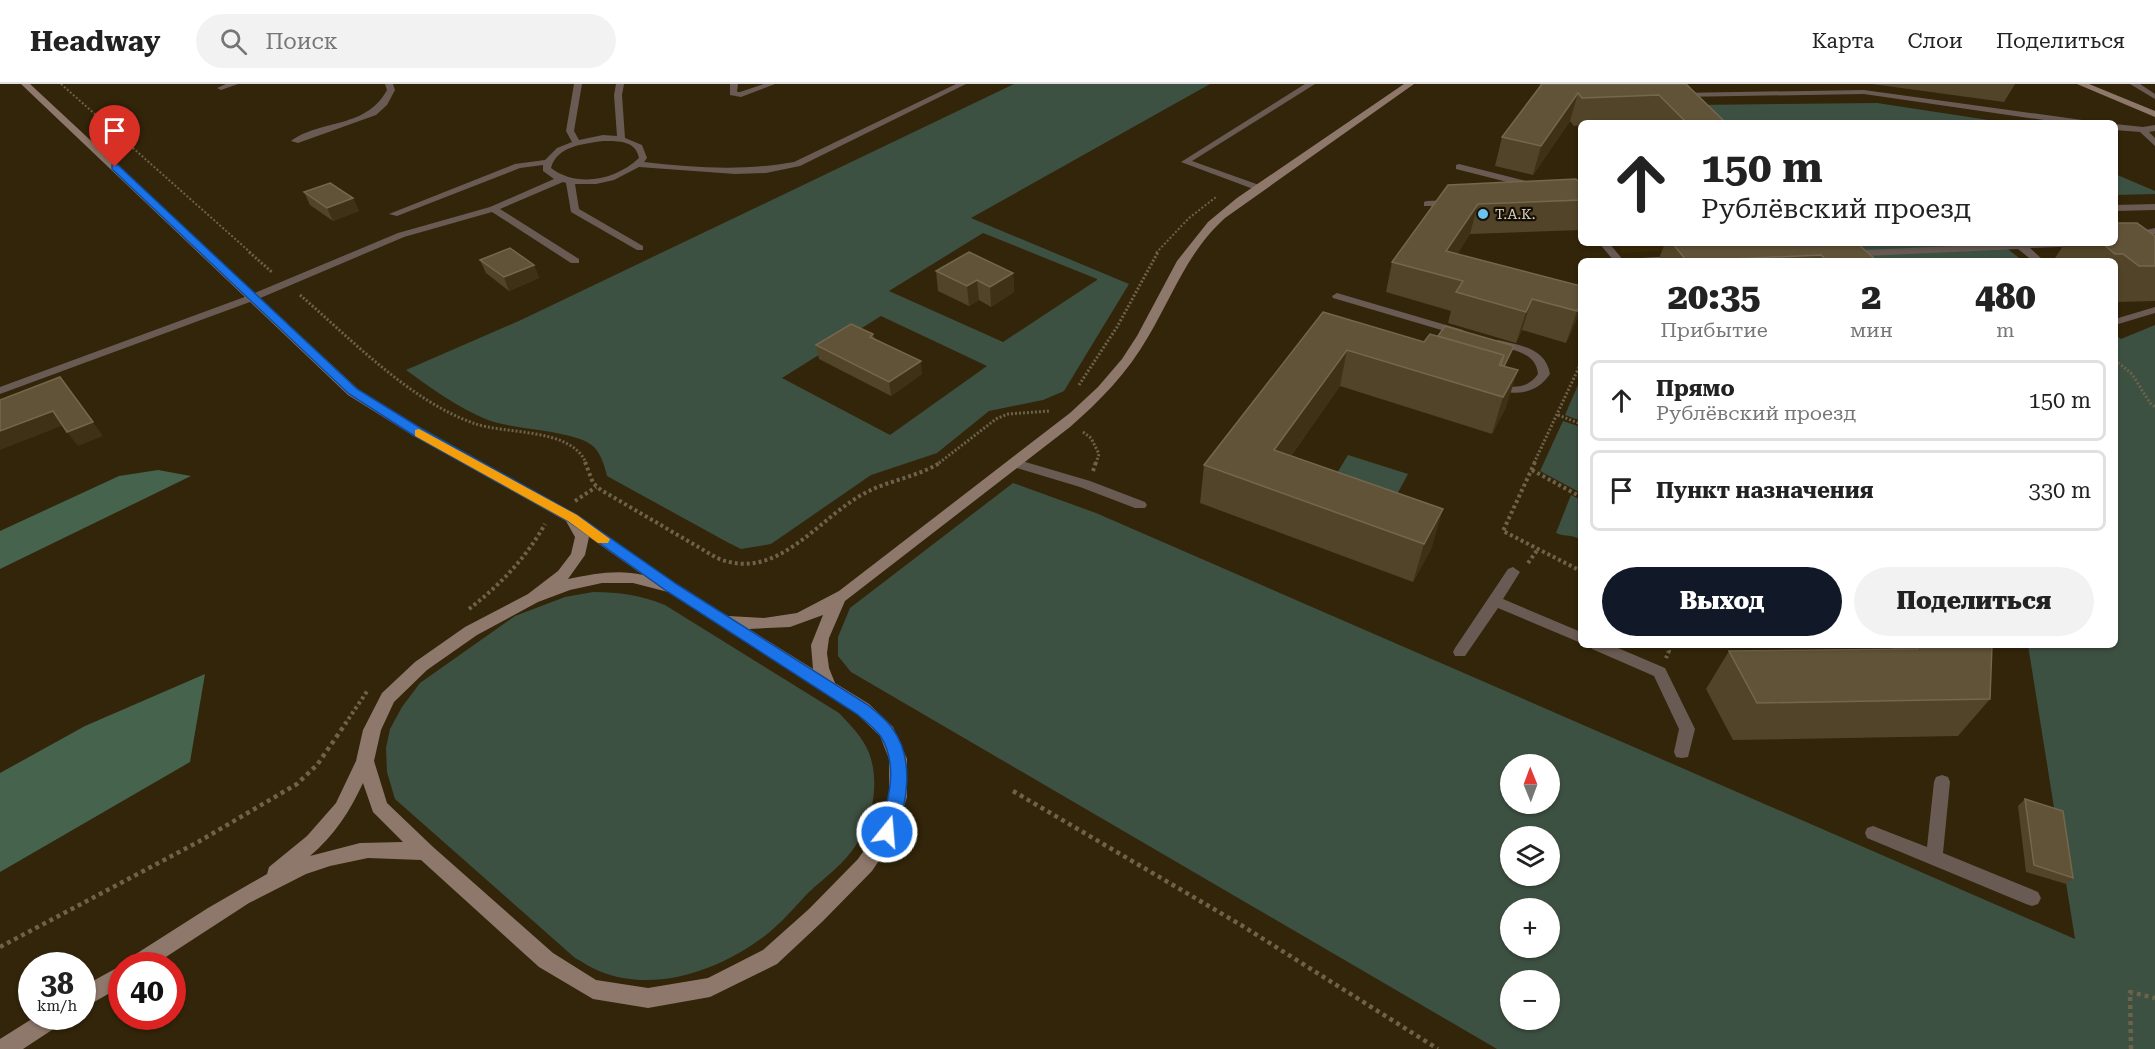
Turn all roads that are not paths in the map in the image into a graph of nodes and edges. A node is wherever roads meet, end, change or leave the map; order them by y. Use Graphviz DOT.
graph roads {
  1 [pos="25,84"];
  2 [pos="234,84"];
  3 [pos="389,84"];
  4 [pos="578,84"];
  5 [pos="620,84"];
  6 [pos="734,84"];
  7 [pos="771,84"];
  8 [pos="962,84"];
  9 [pos="1311,84"];
  10 [pos="1410,84"];
  11 [pos="2081,84"];
  12 [pos="2134,84"];
  13 [pos="221,88"];
  14 [pos="1677,95"];
  15 [pos="2155,97"];
  16 [pos="2155,114"];
  17 [pos="2061,120"];
  18 [pos="2118,127"];
  19 [pos="2155,128"];
  20 [pos="2143,130"];
  21 [pos="621,139"];
  22 [pos="295,141"];
  23 [pos="577,143"];
  24 [pos="2155,143"];
  25 [pos="547,162"];
  26 [pos="639,164"];
  27 [pos="1459,167"];
  28 [pos="566,180"];
  29 [pos="1259,188"];
  30 [pos="1549,189"];
  31 [pos="1463,203"];
  32 [pos="1427,204"];
  33 [pos="2155,207"];
  34 [pos="2118,208"];
  35 [pos="493,209"];
  36 [pos="394,214"];
  37 [pos="2155,231"];
  38 [pos="2118,240"];
  39 [pos="1606,246"];
  40 [pos="2037,246"];
  41 [pos="2022,247"];
  42 [pos="640,248"];
  43 [pos="1865,253"];
  44 [pos="1616,258"];
  45 [pos="2035,258"];
  46 [pos="576,261"];
  47 [pos="1337,296"];
  48 [pos="254,297"];
  49 [pos="2155,310"];
  50 [pos="2118,321"];
  51 [pos="1468,334"];
  52 [pos="1491,341"];
  53 [pos="1483,383"];
  54 [pos="0,391"];
  55 [pos="1015,463"];
  56 [pos="1140,506"];
  57 [pos="566,514"];
  58 [pos="1513,572"];
  59 [pos="673,588"];
  60 [pos="844,595"];
  61 [pos="533,598"];
  62 [pos="1495,601"];
  63 [pos="725,620"];
  64 [pos="1578,637"];
  65 [pos="1604,648"];
  66 [pos="1460,652"];
  67 [pos="830,689"];
  68 [pos="1682,752"];
  69 [pos="365,761"];
  70 [pos="1942,782"];
  71 [pos="1873,833"];
  72 [pos="425,852"];
  73 [pos="1934,857"];
  74 [pos="258,889"];
  75 [pos="2031,898"];
  76 [pos="157,952"];
  77 [pos="34,1030"];
  78 [pos="4,1049"];
  1 -- 48 [label="street"];
  2 -- 13 [label="lane"];
  3 -- 22 [label="lane"];
  4 -- 23 [label="lane"];
  5 -- 21 [label="lane"];
  6 -- 7 [label="lane"];
  8 -- 26 [label="lane"];
  9 -- 29 [label="lane"];
  10 -- 29 [label="street"];
  11 -- 16 [label="street"];
  12 -- 15 [label="lane"];
  14 -- 17 [label="lane"];
  18 -- 20 [label="lane"];
  19 -- 20 [label="lane"];
  20 -- 24 [label="lane"];
  21 -- 23 [label="lane"];
  21 -- 26 [label="lane"];
  23 -- 25 [label="lane"];
  25 -- 28 [label="lane"];
  25 -- 36 [label="lane"];
  26 -- 28 [label="lane"];
  27 -- 30 [label="lane"];
  28 -- 35 [label="lane"];
  28 -- 42 [label="lane"];
  29 -- 55 [label="street"];
  31 -- 32 [label="lane"];
  33 -- 34 [label="lane"];
  35 -- 46 [label="lane"];
  35 -- 48 [label="lane"];
  37 -- 38 [label="lane"];
  39 -- 44 [label="lane"];
  40 -- 41 [label="lane"];
  41 -- 43 [label="lane"];
  41 -- 45 [label="lane"];
  47 -- 51 [label="lane"];
  48 -- 54 [label="lane"];
  48 -- 57 [label="street"];
  49 -- 50 [label="lane"];
  52 -- 53 [label="lane"];
  55 -- 56 [label="street"];
  55 -- 60 [label="street"];
  57 -- 59 [label="street"];
  57 -- 61 [label="street"];
  58 -- 62 [label="lane"];
  59 -- 61 [label="street"];
  59 -- 63 [label="street"];
  60 -- 63 [label="street"];
  60 -- 67 [label="street"];
  61 -- 69 [label="street"];
  62 -- 64 [label="lane"];
  62 -- 66 [label="lane"];
  63 -- 67 [label="street"];
  65 -- 68 [label="lane"];
  67 -- 72 [label="street"];
  69 -- 72 [label="street"];
  69 -- 74 [label="street"];
  70 -- 73 [label="lane"];
  71 -- 73 [label="lane"];
  72 -- 74 [label="street"];
  73 -- 75 [label="lane"];
  74 -- 76 [label="street"];
  77 -- 78 [label="street"];
}
